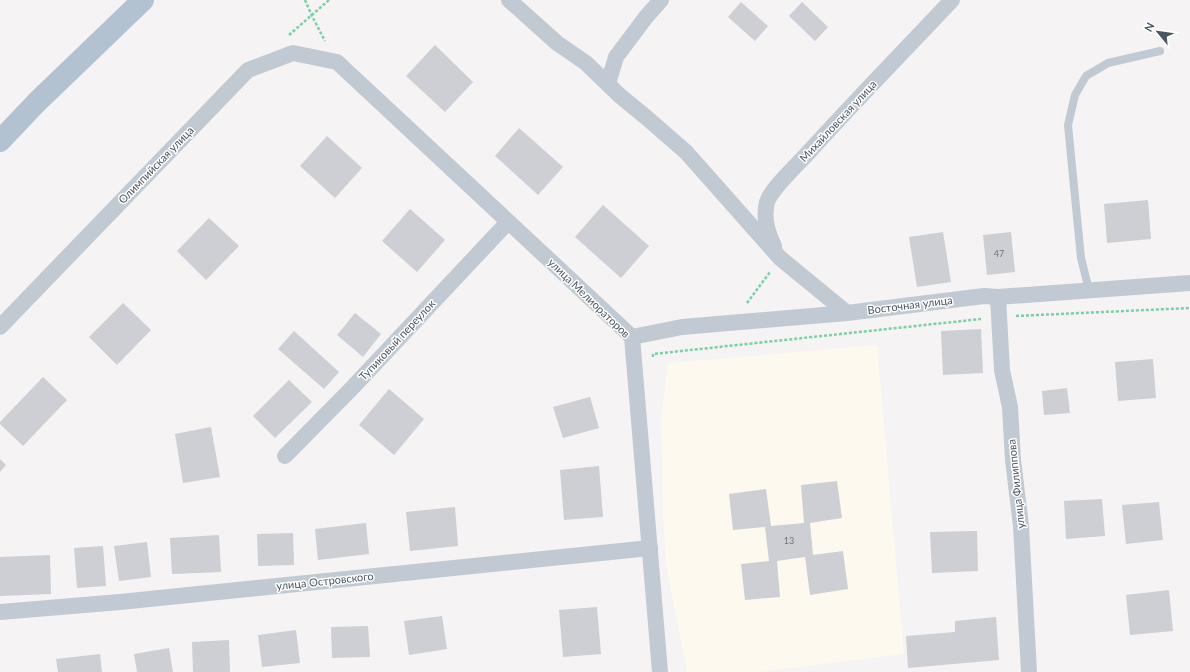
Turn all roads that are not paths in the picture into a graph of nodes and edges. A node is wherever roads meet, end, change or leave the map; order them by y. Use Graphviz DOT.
graph roads {
  1 [pos="143,0"];
  2 [pos="509,0"];
  3 [pos="661,0"];
  4 [pos="952,0"];
  5 [pos="1160,51"];
  6 [pos="337,62"];
  7 [pos="608,84"];
  8 [pos="0,141"];
  9 [pos="508,222"];
  10 [pos="780,258"];
  11 [pos="1190,283"];
  12 [pos="1089,290"];
  13 [pos="998,297"];
  14 [pos="847,314"];
  15 [pos="0,327"];
  16 [pos="632,338"];
  17 [pos="285,456"];
  18 [pos="650,548"];
  19 [pos="0,612"];
  20 [pos="660,672"];
  21 [pos="1029,672"];
  1 -- 8 [label="main road"];
  2 -- 7 [label="street"];
  3 -- 7 [label="street"];
  4 -- 10 [label="street, Михайловская улица"];
  5 -- 12 [label="lane"];
  6 -- 9 [label="street, улица Мелиораторов"];
  6 -- 15 [label="street, Олимпийская улица"];
  7 -- 10 [label="street"];
  9 -- 16 [label="street, улица Мелиораторов"];
  9 -- 17 [label="street, Тупиковый переулок"];
  10 -- 14 [label="street"];
  11 -- 12 [label="street, Восточная улица"];
  12 -- 13 [label="street, Восточная улица"];
  13 -- 14 [label="street, Восточная улица"];
  13 -- 21 [label="street, улица Филиппова"];
  14 -- 16 [label="street, Восточная улица"];
  16 -- 18 [label="street, улица Мелиораторов"];
  18 -- 19 [label="street, улица Островского"];
  18 -- 20 [label="street, улица Мелиораторов"];
}
